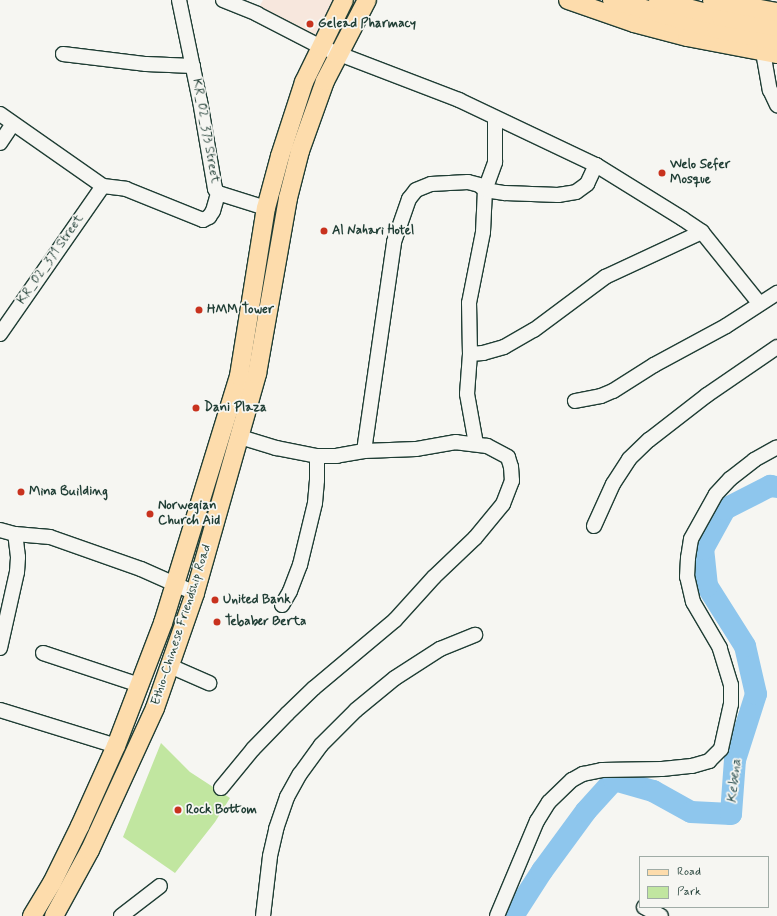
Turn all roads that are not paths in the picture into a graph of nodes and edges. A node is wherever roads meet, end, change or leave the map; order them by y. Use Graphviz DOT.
graph roads {
  1 [pos="179,0"];
  2 [pos="223,0"];
  3 [pos="344,0"];
  4 [pos="367,0"];
  5 [pos="568,0"];
  6 [pos="612,0"];
  7 [pos="658,0"];
  8 [pos="712,0"];
  9 [pos="777,12"];
  10 [pos="777,27"];
  11 [pos="320,47"];
  12 [pos="772,49"];
  13 [pos="340,53"];
  14 [pos="62,54"];
  15 [pos="193,66"];
  16 [pos="777,105"];
  17 [pos="0,114"];
  18 [pos="495,118"];
  19 [pos="13,124"];
  20 [pos="0,143"];
  21 [pos="596,165"];
  22 [pos="103,186"];
  23 [pos="485,190"];
  24 [pos="218,193"];
  25 [pos="266,208"];
  26 [pos="702,232"];
  27 [pos="777,293"];
  28 [pos="759,303"];
  29 [pos="0,334"];
  30 [pos="777,347"];
  31 [pos="470,354"];
  32 [pos="575,401"];
  33 [pos="239,437"];
  34 [pos="476,444"];
  35 [pos="777,447"];
  36 [pos="364,451"];
  37 [pos="317,456"];
  38 [pos="594,526"];
  39 [pos="0,530"];
  40 [pos="15,534"];
  41 [pos="176,585"];
  42 [pos="195,593"];
  43 [pos="282,605"];
  44 [pos="475,635"];
  45 [pos="0,648"];
  46 [pos="44,653"];
  47 [pos="170,666"];
  48 [pos="210,683"];
  49 [pos="140,685"];
  50 [pos="0,710"];
  51 [pos="116,746"];
  52 [pos="221,788"];
  53 [pos="160,886"];
  54 [pos="646,908"];
  55 [pos="32,916"];
  56 [pos="54,916"];
  57 [pos="121,916"];
  58 [pos="263,916"];
  59 [pos="497,916"];
  60 [pos="661,916"];
  1 -- 15 [label="street, KR_02_373 Street"];
  2 -- 11 [label="street"];
  3 -- 11 [label="main road, Ethio-Chinese Friendship Road"];
  4 -- 13 [label="main road, Ethio-Chinese Friendship Road"];
  5 -- 12 [label="main road"];
  6 -- 12 [label="main road"];
  7 -- 10 [label="main road"];
  8 -- 9 [label="main road"];
  11 -- 13 [label="street"];
  11 -- 25 [label="main road, Ethio-Chinese Friendship Road"];
  12 -- 16 [label="street"];
  13 -- 18 [label="street"];
  13 -- 33 [label="main road, Ethio-Chinese Friendship Road"];
  14 -- 15 [label="street, KR_02_373 Street"];
  15 -- 24 [label="street, KR_02_373 Street"];
  17 -- 19 [label="street"];
  18 -- 21 [label="street"];
  18 -- 23 [label="street"];
  19 -- 20 [label="street"];
  19 -- 22 [label="street"];
  21 -- 23 [label="street"];
  21 -- 26 [label="street"];
  22 -- 24 [label="street"];
  22 -- 29 [label="street, KR_02_371 Street"];
  23 -- 31 [label="street"];
  23 -- 36 [label="street"];
  24 -- 25 [label="street, KR_02_373 Street"];
  25 -- 41 [label="main road, Ethio-Chinese Friendship Road"];
  26 -- 28 [label="street"];
  26 -- 31 [label="street"];
  27 -- 28 [label="street"];
  28 -- 32 [label="street"];
  30 -- 38 [label="street"];
  31 -- 34 [label="street"];
  33 -- 37 [label="street"];
  33 -- 42 [label="main road, Ethio-Chinese Friendship Road"];
  34 -- 36 [label="street"];
  34 -- 52 [label="street"];
  35 -- 59 [label="street"];
  36 -- 37 [label="street"];
  37 -- 43 [label="street"];
  39 -- 40 [label="street"];
  40 -- 41 [label="street"];
  40 -- 45 [label="street"];
  41 -- 42 [label="street"];
  41 -- 49 [label="main road, Ethio-Chinese Friendship Road"];
  42 -- 47 [label="main road, Ethio-Chinese Friendship Road"];
  44 -- 58 [label="street"];
  46 -- 49 [label="street"];
  47 -- 48 [label="street"];
  47 -- 56 [label="main road, Ethio-Chinese Friendship Road"];
  49 -- 51 [label="main road, Ethio-Chinese Friendship Road"];
  50 -- 51 [label="street"];
  51 -- 55 [label="main road, Ethio-Chinese Friendship Road"];
  53 -- 57 [label="street"];
  54 -- 60 [label="street"];
}
